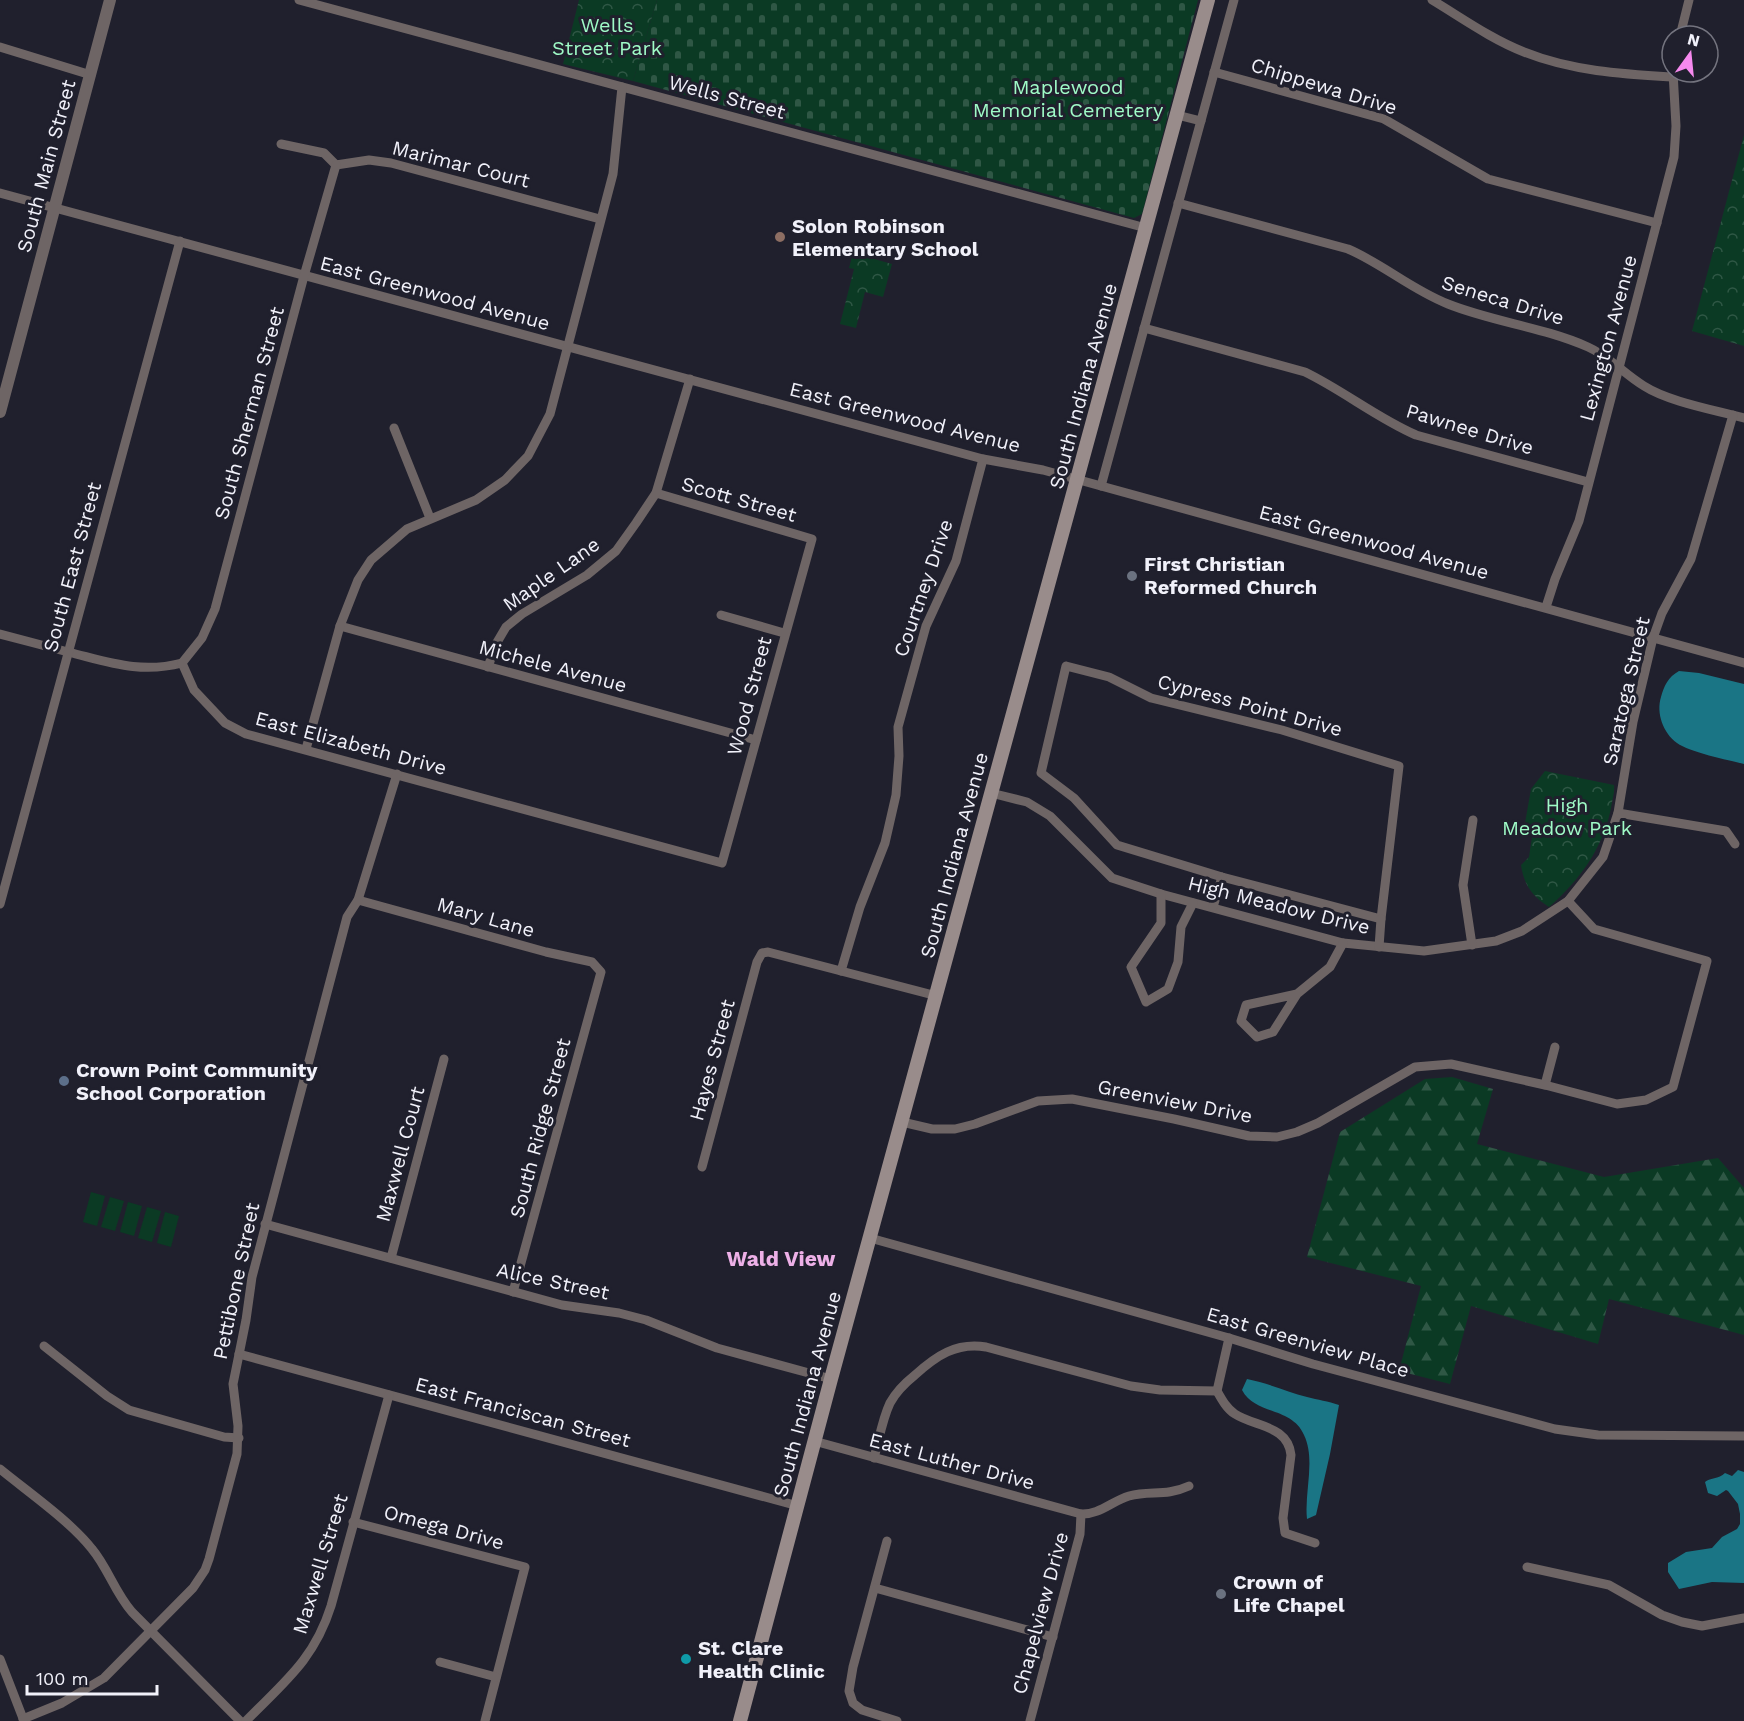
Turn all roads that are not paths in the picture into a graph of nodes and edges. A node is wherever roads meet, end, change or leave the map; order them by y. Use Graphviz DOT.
graph roads {
  1 [pos="110,0"];
  2 [pos="299,0"];
  3 [pos="1208,0"];
  4 [pos="1234,0"];
  5 [pos="1432,0"];
  6 [pos="1689,0"];
  7 [pos="1683,24"];
  8 [pos="0,47"];
  9 [pos="1214,72"];
  10 [pos="91,75"];
  11 [pos="1660,75"];
  12 [pos="1674,84"];
  13 [pos="622,87"];
  14 [pos="1177,115"];
  15 [pos="1201,121"];
  16 [pos="281,144"];
  17 [pos="336,165"];
  18 [pos="0,193"];
  19 [pos="1178,203"];
  20 [pos="56,208"];
  21 [pos="600,219"];
  22 [pos="1657,223"];
  23 [pos="1146,228"];
  24 [pos="180,241"];
  25 [pos="304,276"];
  26 [pos="1144,328"];
  27 [pos="567,348"];
  28 [pos="1618,366"];
  29 [pos="690,379"];
  30 [pos="0,412"];
  31 [pos="1733,415"];
  32 [pos="1744,418"];
  33 [pos="394,428"];
  34 [pos="983,459"];
  35 [pos="1077,480"];
  36 [pos="1588,482"];
  37 [pos="1101,486"];
  38 [pos="656,493"];
  39 [pos="430,518"];
  40 [pos="812,538"];
  41 [pos="1546,607"];
  42 [pos="721,615"];
  43 [pos="340,626"];
  44 [pos="784,633"];
  45 [pos="0,634"];
  46 [pos="1653,638"];
  47 [pos="68,652"];
  48 [pos="182,663"];
  49 [pos="1744,663"];
  50 [pos="488,667"];
  51 [pos="756,740"];
  52 [pos="306,749"];
  53 [pos="397,774"];
  54 [pos="991,793"];
  55 [pos="1618,813"];
  56 [pos="1473,820"];
  57 [pos="1735,844"];
  58 [pos="722,863"];
  59 [pos="1222,877"];
  60 [pos="1161,894"];
  61 [pos="358,900"];
  62 [pos="1568,901"];
  63 [pos="0,903"];
  64 [pos="1193,903"];
  65 [pos="1213,907"];
  66 [pos="1381,919"];
  67 [pos="1343,943"];
  68 [pos="1472,945"];
  69 [pos="1379,947"];
  70 [pos="841,971"];
  71 [pos="601,972"];
  72 [pos="1297,994"];
  73 [pos="937,996"];
  74 [pos="1555,1047"];
  75 [pos="444,1059"];
  76 [pos="1545,1085"];
  77 [pos="902,1122"];
  78 [pos="702,1167"];
  79 [pos="265,1224"];
  80 [pos="870,1238"];
  81 [pos="391,1258"];
  82 [pos="513,1292"];
  83 [pos="1229,1338"];
  84 [pos="44,1346"];
  85 [pos="239,1354"];
  86 [pos="831,1379"];
  87 [pos="1217,1391"];
  88 [pos="389,1395"];
  89 [pos="1744,1436"];
  90 [pos="238,1438"];
  91 [pos="814,1441"];
  92 [pos="874,1458"];
  93 [pos="0,1469"];
  94 [pos="1189,1486"];
  95 [pos="798,1506"];
  96 [pos="1081,1514"];
  97 [pos="353,1522"];
  98 [pos="887,1541"];
  99 [pos="1315,1543"];
  100 [pos="1527,1567"];
  101 [pos="875,1588"];
  102 [pos="1744,1618"];
  103 [pos="150,1631"];
  104 [pos="1053,1637"];
  105 [pos="0,1659"];
  106 [pos="440,1662"];
  107 [pos="496,1677"];
  108 [pos="23,1720"];
  109 [pos="240,1721"];
  110 [pos="246,1721"];
  111 [pos="485,1721"];
  112 [pos="740,1721"];
  113 [pos="897,1721"];
  114 [pos="1030,1721"];
  1 -- 10 [label="street, South Main Street"];
  2 -- 13 [label="street, Wells Street"];
  3 -- 14 [label="main road, South Indiana Avenue"];
  4 -- 9 [label="street"];
  5 -- 11 [label="street"];
  6 -- 7 [label="street"];
  8 -- 10 [label="street"];
  9 -- 15 [label="street"];
  9 -- 22 [label="street, Chippewa Drive"];
  10 -- 20 [label="street, South Main Street"];
  12 -- 22 [label="street, Lexington Avenue"];
  13 -- 21 [label="street"];
  13 -- 23 [label="street, Wells Street"];
  14 -- 15 [label="street"];
  14 -- 23 [label="main road, South Indiana Avenue"];
  15 -- 19 [label="street"];
  16 -- 17 [label="street"];
  17 -- 21 [label="street, Marimar Court"];
  17 -- 25 [label="street, South Sherman Street"];
  18 -- 20 [label="street, East Greenwood Avenue"];
  19 -- 26 [label="street"];
  19 -- 28 [label="street, Seneca Drive"];
  20 -- 24 [label="street, East Greenwood Avenue"];
  20 -- 30 [label="street, South Main Street"];
  21 -- 27 [label="street"];
  22 -- 28 [label="street, Lexington Avenue"];
  23 -- 35 [label="main road, South Indiana Avenue"];
  24 -- 25 [label="street, East Greenwood Avenue"];
  24 -- 47 [label="street, South East Street"];
  25 -- 27 [label="street, East Greenwood Avenue"];
  25 -- 48 [label="street, South Sherman Street"];
  26 -- 36 [label="street, Pawnee Drive"];
  26 -- 37 [label="street"];
  27 -- 29 [label="street, East Greenwood Avenue"];
  27 -- 39 [label="street"];
  28 -- 31 [label="street, Seneca Drive"];
  28 -- 36 [label="street, Lexington Avenue"];
  29 -- 34 [label="street, East Greenwood Avenue"];
  29 -- 38 [label="street, Maple Lane"];
  31 -- 32 [label="street, Seneca Drive"];
  31 -- 46 [label="street, Saratoga Street"];
  33 -- 39 [label="street"];
  34 -- 35 [label="street, East Greenwood Avenue"];
  34 -- 70 [label="street, Courtney Drive"];
  35 -- 37 [label="street, East Greenwood Avenue"];
  35 -- 54 [label="main road, South Indiana Avenue"];
  36 -- 41 [label="street, Lexington Avenue"];
  37 -- 41 [label="street, East Greenwood Avenue"];
  38 -- 40 [label="street, Scott Street"];
  38 -- 50 [label="street, Maple Lane"];
  39 -- 43 [label="street"];
  40 -- 44 [label="street, Wood Street"];
  41 -- 46 [label="street, East Greenwood Avenue"];
  42 -- 44 [label="street"];
  43 -- 50 [label="street, Michele Avenue"];
  43 -- 52 [label="street"];
  44 -- 51 [label="street, Wood Street"];
  45 -- 47 [label="street"];
  46 -- 49 [label="street, East Greenwood Avenue"];
  46 -- 55 [label="street, Saratoga Street"];
  47 -- 48 [label="street"];
  47 -- 63 [label="street, South East Street"];
  48 -- 52 [label="street, East Elizabeth Drive"];
  50 -- 51 [label="street, Michele Avenue"];
  51 -- 58 [label="street, Wood Street"];
  52 -- 53 [label="street, East Elizabeth Drive"];
  53 -- 58 [label="street, East Elizabeth Drive"];
  53 -- 61 [label="street, Pettibone Street"];
  54 -- 60 [label="street, High Meadow Drive"];
  54 -- 73 [label="main road, South Indiana Avenue"];
  55 -- 57 [label="street"];
  55 -- 62 [label="street, Saratoga Street"];
  56 -- 68 [label="street"];
  59 -- 65 [label="street"];
  59 -- 66 [label="street, Cypress Point Drive"];
  59 -- 66 [label="street, Cypress Point Drive"];
  60 -- 64 [label="street, High Meadow Drive"];
  60 -- 64 [label="street"];
  61 -- 71 [label="street, Mary Lane"];
  61 -- 79 [label="street, Pettibone Street"];
  62 -- 68 [label="street, High Meadow Drive"];
  62 -- 76 [label="street, Greenview Drive"];
  64 -- 65 [label="street, High Meadow Drive"];
  65 -- 67 [label="street, High Meadow Drive"];
  66 -- 69 [label="street"];
  67 -- 69 [label="street, High Meadow Drive"];
  67 -- 72 [label="street"];
  68 -- 69 [label="street, High Meadow Drive"];
  70 -- 73 [label="street"];
  70 -- 78 [label="street, Hayes Street"];
  71 -- 82 [label="street, South Ridge Street"];
  72 -- 72 [label="street"];
  73 -- 77 [label="main road, South Indiana Avenue"];
  74 -- 76 [label="street"];
  75 -- 81 [label="street, Maxwell Court"];
  76 -- 77 [label="street, Greenview Drive"];
  77 -- 80 [label="main road, South Indiana Avenue"];
  79 -- 81 [label="street, Alice Street"];
  79 -- 85 [label="street, Pettibone Street"];
  80 -- 83 [label="street, East Greenview Place"];
  80 -- 86 [label="main road, South Indiana Avenue"];
  81 -- 82 [label="street, Alice Street"];
  82 -- 86 [label="street, Alice Street"];
  83 -- 87 [label="street"];
  83 -- 89 [label="street, East Greenview Place"];
  84 -- 90 [label="street"];
  85 -- 88 [label="street, East Franciscan Street"];
  85 -- 90 [label="street, Pettibone Street"];
  86 -- 91 [label="main road, South Indiana Avenue"];
  87 -- 92 [label="street"];
  87 -- 99 [label="street"];
  88 -- 95 [label="street, East Franciscan Street"];
  88 -- 97 [label="street, Maxwell Street"];
  90 -- 103 [label="street, Pettibone Street"];
  91 -- 92 [label="street, East Luther Drive"];
  91 -- 95 [label="main road, South Indiana Avenue"];
  92 -- 96 [label="street, East Luther Drive"];
  93 -- 103 [label="street"];
  94 -- 96 [label="street"];
  95 -- 112 [label="main road, South Indiana Avenue"];
  96 -- 104 [label="street, Chapelview Drive"];
  97 -- 107 [label="street, Omega Drive"];
  97 -- 110 [label="street, Maxwell Street"];
  98 -- 101 [label="street"];
  100 -- 102 [label="street"];
  101 -- 104 [label="street"];
  101 -- 113 [label="street"];
  103 -- 108 [label="street, Pettibone Street"];
  103 -- 109 [label="street"];
  104 -- 114 [label="street, Chapelview Drive"];
  105 -- 108 [label="street"];
  106 -- 107 [label="street"];
  107 -- 111 [label="street"];
}
